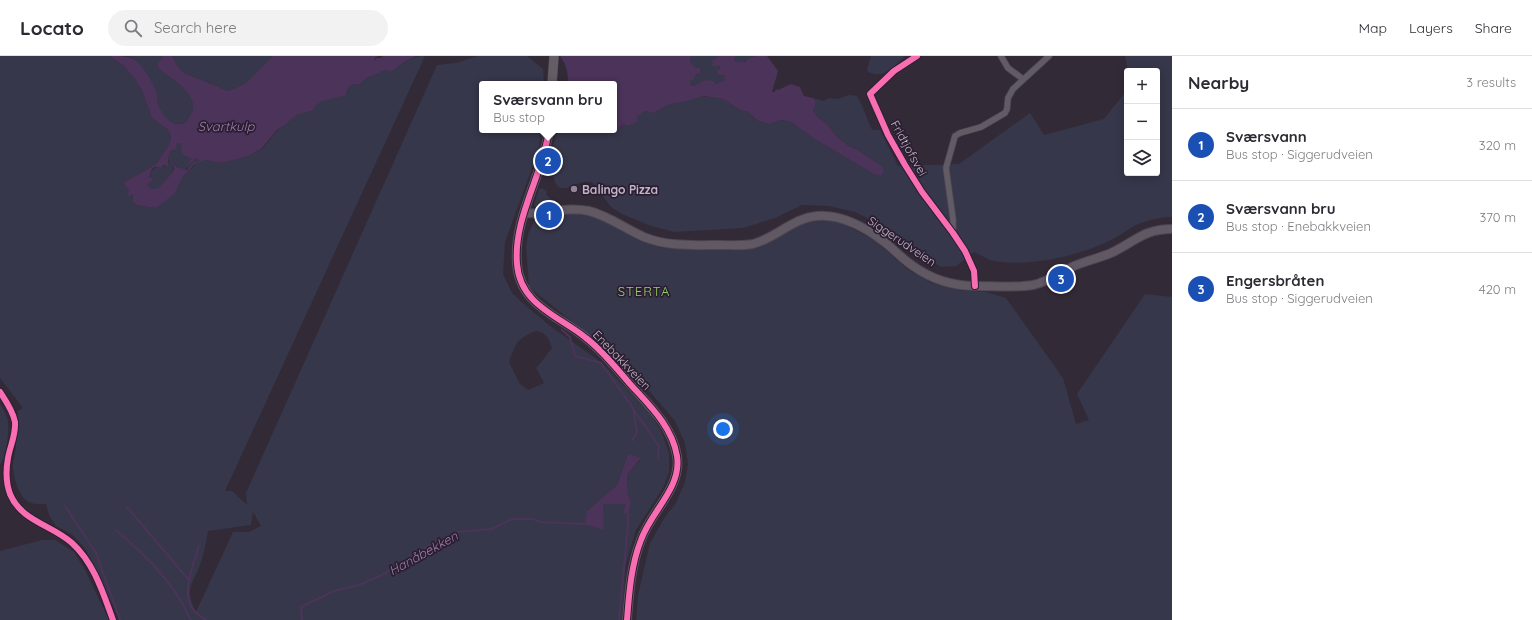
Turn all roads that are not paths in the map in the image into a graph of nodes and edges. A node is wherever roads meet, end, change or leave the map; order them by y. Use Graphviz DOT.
graph roads {
  1 [pos="554,56"];
  2 [pos="917,56"];
  3 [pos="1001,56"];
  4 [pos="1049,56"];
  5 [pos="1022,79"];
  6 [pos="552,81"];
  7 [pos="548,133"];
  8 [pos="525,213"];
  9 [pos="1172,229"];
  10 [pos="953,232"];
  11 [pos="975,286"];
  12 [pos="0,392"];
  13 [pos="113,620"];
  14 [pos="627,620"];
  1 -- 6 [label="main road"];
  2 -- 10 [label="street, Fridtjofsvei"];
  3 -- 5 [label="street"];
  4 -- 5 [label="street"];
  5 -- 10 [label="street"];
  7 -- 8 [label="main road, Enebakkveien"];
  8 -- 11 [label="main road, Siggerudveien"];
  8 -- 14 [label="main road, Enebakkveien"];
  9 -- 11 [label="main road, Siggerudveien"];
  10 -- 11 [label="street, Fridtjofsvei"];
  12 -- 13 [label="street"];
}
